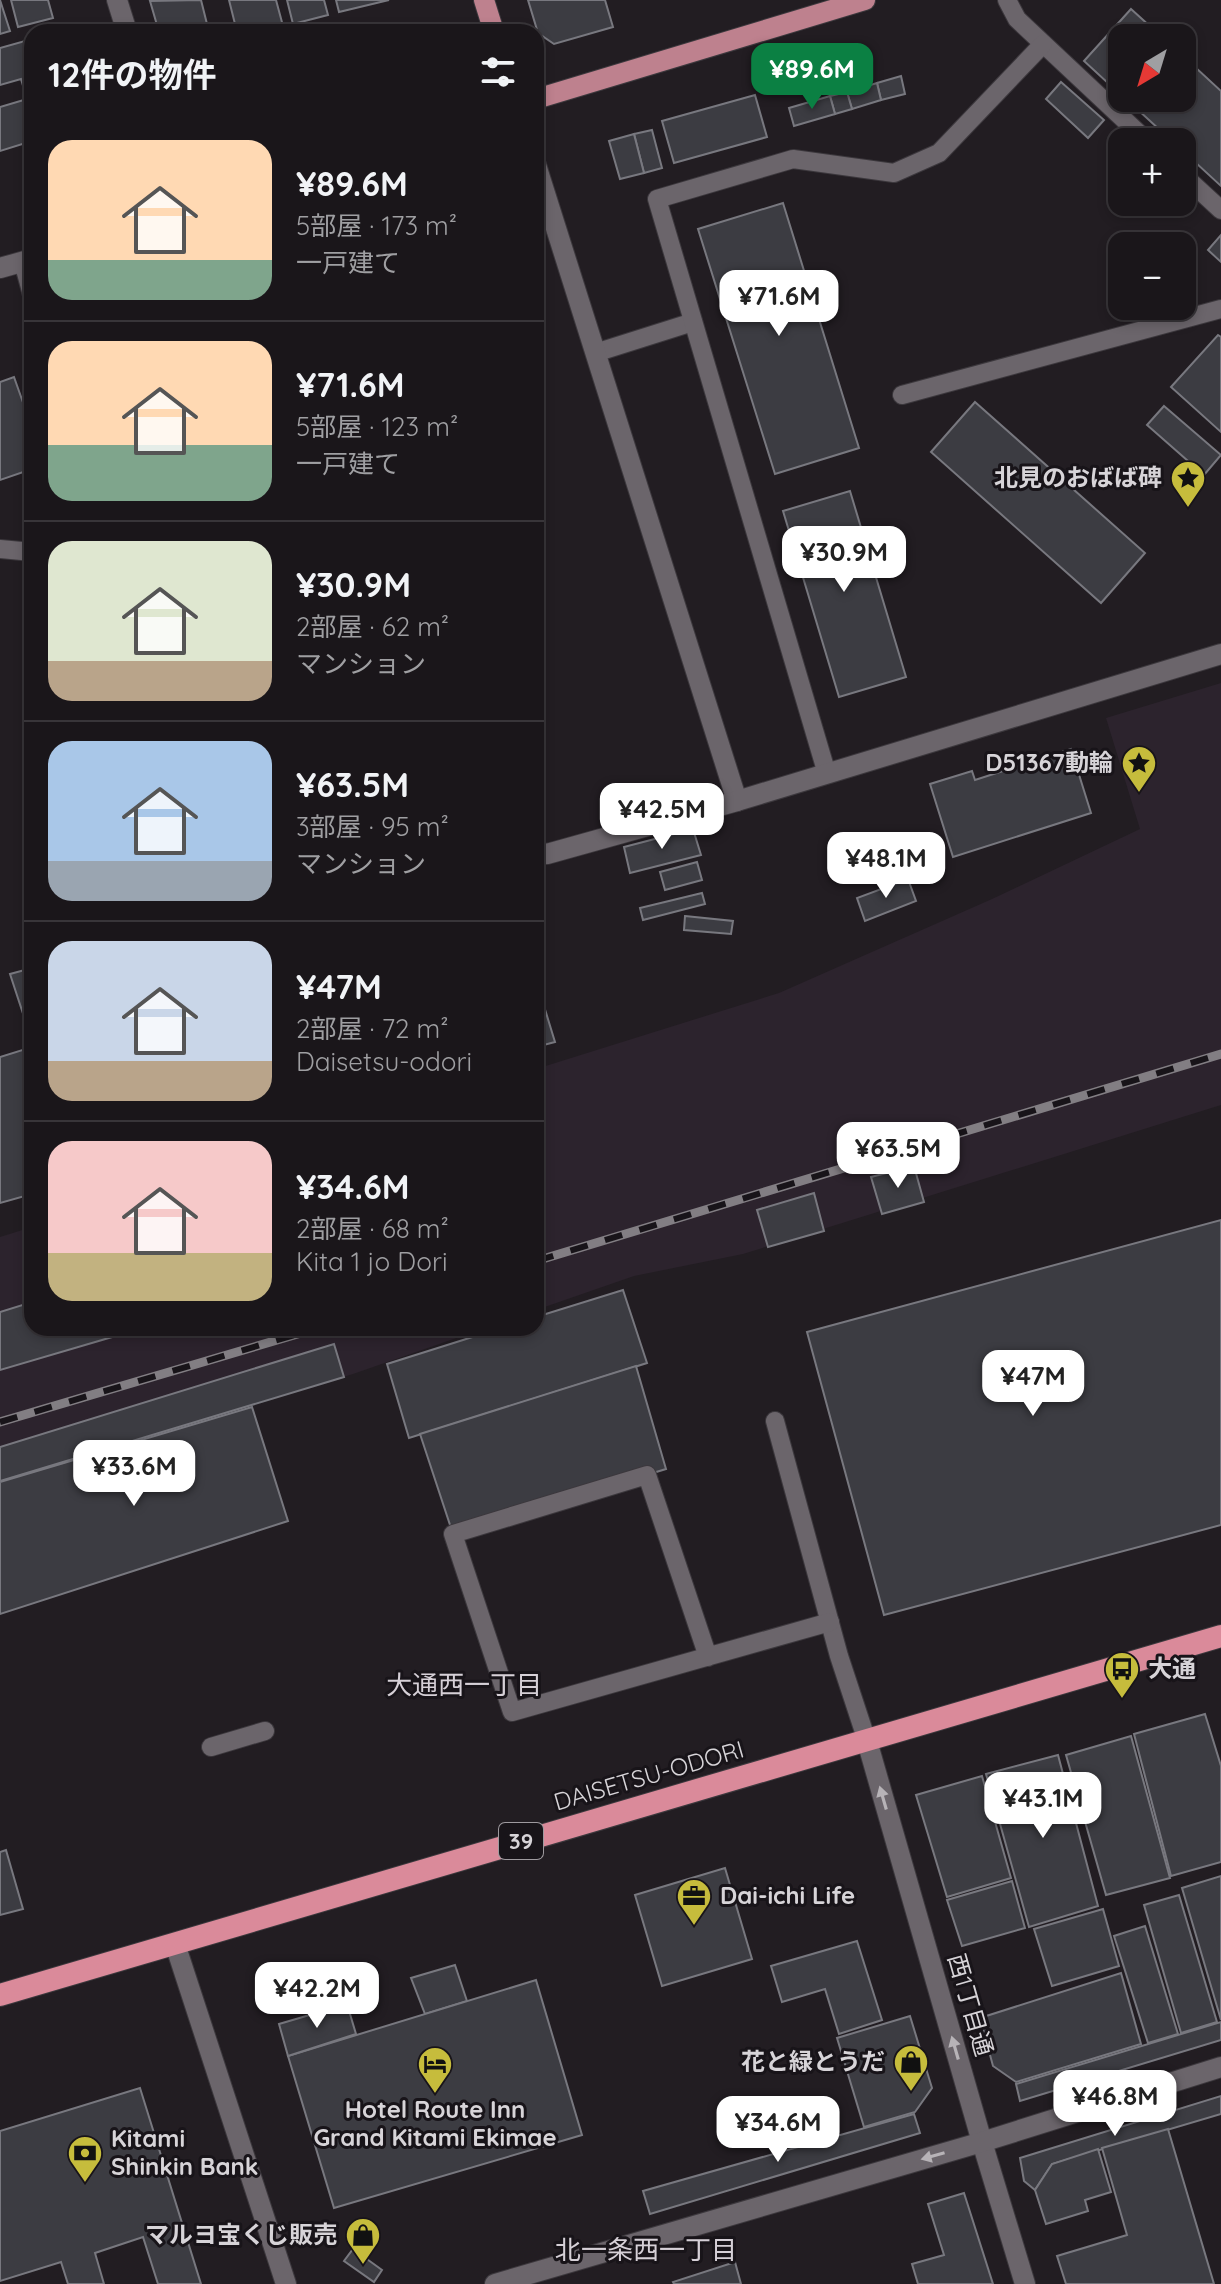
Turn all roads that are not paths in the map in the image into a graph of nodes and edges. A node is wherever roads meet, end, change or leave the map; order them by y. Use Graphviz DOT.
graph roads {
  1 [pos="117,0"];
  2 [pos="484,0"];
  3 [pos="865,0"];
  4 [pos="1007,0"];
  5 [pos="124,24"];
  6 [pos="492,24"];
  7 [pos="1043,44"];
  8 [pos="544,97"];
  9 [pos="1133,128"];
  10 [pos="1196,187"];
  11 [pos="544,190"];
  12 [pos="1221,210"];
  13 [pos="24,261"];
  14 [pos="0,268"];
  15 [pos="1221,309"];
  16 [pos="693,322"];
  17 [pos="595,353"];
  18 [pos="902,395"];
  19 [pos="0,549"];
  20 [pos="24,551"];
  21 [pos="1221,654"];
  22 [pos="827,774"];
  23 [pos="737,801"];
  24 [pos="544,854"];
  25 [pos="775,1421"];
  26 [pos="830,1622"];
  27 [pos="1221,1636"];
  28 [pos="708,1657"];
  29 [pos="265,1731"];
  30 [pos="867,1741"];
  31 [pos="211,1747"];
  32 [pos="175,1944"];
  33 [pos="0,1995"];
  34 [pos="1221,2067"];
  35 [pos="982,2142"];
  36 [pos="286,2284"];
  37 [pos="495,2284"];
  38 [pos="1025,2284"];
  1 -- 5 [label="street"];
  2 -- 6 [label="main road"];
  3 -- 8 [label="main road"];
  4 -- 7 [label="lane"];
  7 -- 9 [label="lane"];
  7 -- 16 [label="lane"];
  10 -- 12 [label="lane"];
  11 -- 17 [label="street"];
  13 -- 14 [label="street"];
  15 -- 18 [label="lane"];
  16 -- 17 [label="lane"];
  16 -- 22 [label="lane"];
  17 -- 23 [label="street"];
  19 -- 20 [label="lane"];
  21 -- 22 [label="street"];
  22 -- 23 [label="street"];
  23 -- 24 [label="street"];
  25 -- 26 [label="lane"];
  26 -- 28 [label="lane"];
  26 -- 30 [label="lane"];
  27 -- 30 [label="highway, DAISETSU-ODORI / 39"];
  28 -- 28 [label="lane"];
  29 -- 31 [label="lane"];
  30 -- 32 [label="highway, DAISETSU-ODORI / 39"];
  35 -- 30 [label="street, 西1丁目通, one-way"];
  32 -- 33 [label="highway, DAISETSU-ODORI / 39"];
  32 -- 36 [label="street"];
  34 -- 35 [label="street"];
  35 -- 37 [label="street, one-way"];
  35 -- 38 [label="street, 西1丁目通"];
}
